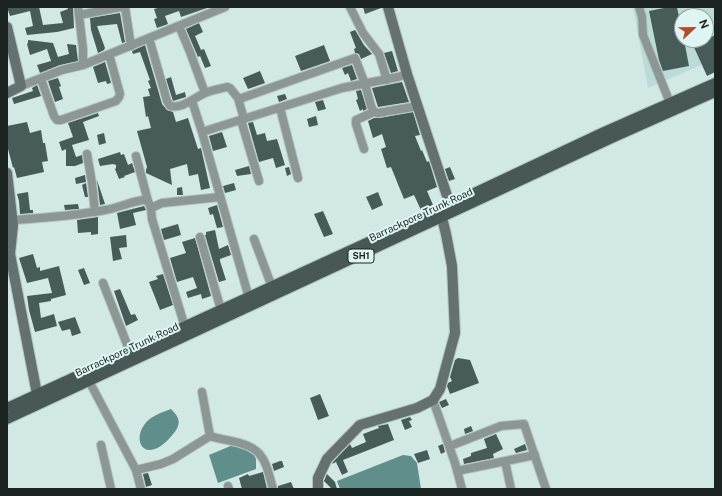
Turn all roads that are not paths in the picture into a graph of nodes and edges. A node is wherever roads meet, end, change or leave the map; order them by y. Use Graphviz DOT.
graph roads {
  1 [pos="121,7"];
  2 [pos="126,7"];
  3 [pos="350,7"];
  4 [pos="388,7"];
  5 [pos="639,7"];
  6 [pos="222,8"];
  7 [pos="79,11"];
  8 [pos="179,26"];
  9 [pos="7,27"];
  10 [pos="149,38"];
  11 [pos="131,46"];
  12 [pos="110,54"];
  13 [pos="83,65"];
  14 [pos="407,74"];
  15 [pos="41,79"];
  16 [pos="387,80"];
  17 [pos="366,84"];
  18 [pos="20,86"];
  19 [pos="714,92"];
  20 [pos="7,93"];
  21 [pos="205,93"];
  22 [pos="238,98"];
  23 [pos="192,101"];
  24 [pos="670,103"];
  25 [pos="418,106"];
  26 [pos="280,108"];
  27 [pos="374,112"];
  28 [pos="242,120"];
  29 [pos="202,132"];
  30 [pos="364,149"];
  31 [pos="87,154"];
  32 [pos="136,156"];
  33 [pos="7,174"];
  34 [pos="298,178"];
  35 [pos="259,181"];
  36 [pos="220,197"];
  37 [pos="149,204"];
  38 [pos="451,209"];
  39 [pos="95,212"];
  40 [pos="442,218"];
  41 [pos="13,220"];
  42 [pos="200,237"];
  43 [pos="254,239"];
  44 [pos="103,283"];
  45 [pos="272,287"];
  46 [pos="249,298"];
  47 [pos="221,310"];
  48 [pos="185,327"];
  49 [pos="130,352"];
  50 [pos="89,381"];
  51 [pos="202,392"];
  52 [pos="446,392"];
  53 [pos="37,394"];
  54 [pos="434,398"];
  55 [pos="7,408"];
  56 [pos="7,419"];
  57 [pos="210,436"];
  58 [pos="101,445"];
  59 [pos="450,446"];
  60 [pos="535,455"];
  61 [pos="505,461"];
  62 [pos="136,470"];
  63 [pos="458,471"];
  64 [pos="111,489"];
  65 [pos="141,489"];
  66 [pos="273,489"];
  67 [pos="318,489"];
  68 [pos="462,489"];
  69 [pos="511,489"];
  70 [pos="546,489"];
  1 -- 7 [label="street"];
  2 -- 11 [label="street"];
  3 -- 16 [label="street"];
  4 -- 14 [label="street"];
  5 -- 24 [label="street"];
  6 -- 8 [label="street"];
  7 -- 13 [label="street"];
  8 -- 10 [label="street"];
  8 -- 21 [label="street"];
  9 -- 18 [label="street"];
  10 -- 11 [label="street"];
  10 -- 23 [label="street"];
  11 -- 12 [label="street"];
  12 -- 13 [label="street"];
  12 -- 15 [label="street"];
  13 -- 15 [label="street"];
  14 -- 16 [label="street"];
  14 -- 25 [label="street"];
  15 -- 18 [label="street"];
  16 -- 17 [label="street"];
  17 -- 22 [label="street"];
  17 -- 26 [label="street"];
  17 -- 27 [label="street"];
  18 -- 20 [label="street"];
  19 -- 24 [label="main road, Barrackpore Trunk Road / SH1"];
  19 -- 38 [label="main road, Barrackpore Trunk Road / SH1"];
  21 -- 22 [label="street"];
  21 -- 23 [label="street"];
  22 -- 28 [label="street"];
  23 -- 29 [label="street"];
  24 -- 38 [label="main road, Barrackpore Trunk Road / SH1"];
  25 -- 27 [label="street"];
  25 -- 38 [label="street"];
  26 -- 28 [label="street"];
  26 -- 34 [label="street"];
  27 -- 30 [label="street"];
  28 -- 29 [label="street"];
  28 -- 35 [label="street"];
  29 -- 36 [label="street"];
  31 -- 39 [label="street"];
  32 -- 37 [label="street"];
  33 -- 41 [label="street"];
  36 -- 37 [label="street"];
  36 -- 46 [label="street"];
  37 -- 39 [label="street"];
  37 -- 48 [label="street"];
  38 -- 40 [label="main road, Barrackpore Trunk Road / SH1"];
  38 -- 45 [label="main road, Barrackpore Trunk Road / SH1"];
  39 -- 41 [label="street"];
  40 -- 50 [label="main road, Barrackpore Trunk Road / SH1"];
  40 -- 54 [label="street"];
  41 -- 53 [label="street"];
  42 -- 47 [label="street"];
  43 -- 45 [label="street"];
  44 -- 49 [label="street"];
  45 -- 46 [label="main road, Barrackpore Trunk Road / SH1"];
  46 -- 47 [label="main road, Barrackpore Trunk Road / SH1"];
  47 -- 48 [label="main road, Barrackpore Trunk Road / SH1"];
  48 -- 49 [label="main road, Barrackpore Trunk Road / SH1"];
  49 -- 53 [label="main road, Barrackpore Trunk Road / SH1"];
  50 -- 56 [label="main road, Barrackpore Trunk Road / SH1"];
  50 -- 62 [label="street"];
  51 -- 57 [label="street"];
  52 -- 54 [label="street"];
  53 -- 55 [label="main road, Barrackpore Trunk Road / SH1"];
  54 -- 59 [label="street"];
  54 -- 67 [label="street"];
  57 -- 62 [label="street"];
  57 -- 66 [label="street"];
  58 -- 64 [label="street"];
  59 -- 60 [label="street"];
  59 -- 63 [label="street"];
  60 -- 61 [label="street"];
  60 -- 70 [label="street"];
  61 -- 63 [label="street"];
  61 -- 69 [label="street"];
  62 -- 65 [label="street"];
  63 -- 68 [label="street"];
}
